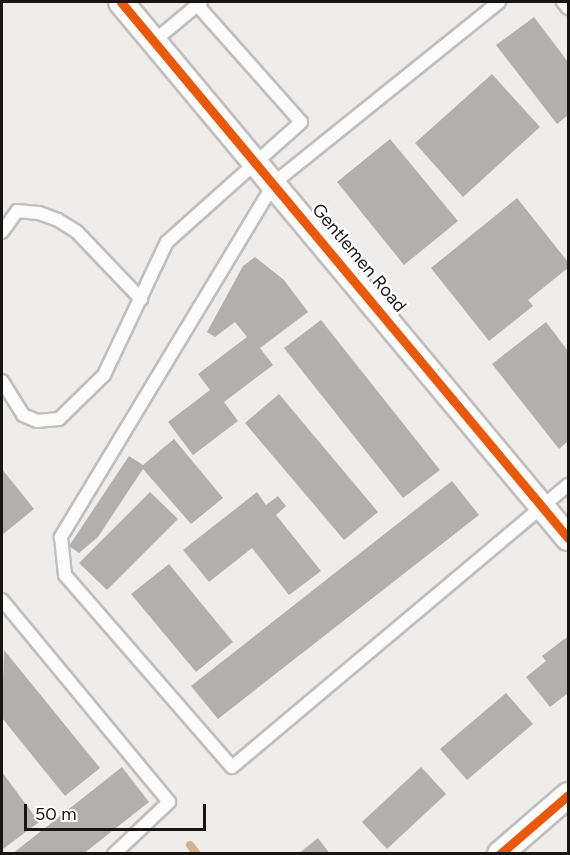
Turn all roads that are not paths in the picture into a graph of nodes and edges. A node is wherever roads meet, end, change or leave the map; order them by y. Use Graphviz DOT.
graph roads {
  1 [pos="123,2"];
  2 [pos="499,2"];
  3 [pos="563,2"];
  4 [pos="199,3"];
  5 [pos="568,8"];
  6 [pos="154,41"];
  7 [pos="257,162"];
  8 [pos="275,183"];
  9 [pos="2,232"];
  10 [pos="141,299"];
  11 [pos="2,381"];
  12 [pos="568,485"];
  13 [pos="543,507"];
  14 [pos="568,538"];
  15 [pos="3,607"];
  16 [pos="568,795"];
  17 [pos="114,854"];
  18 [pos="500,854"];
  1 -- 6 [label="street, Gentlemen Road"];
  2 -- 8 [label="lane"];
  3 -- 5 [label="lane"];
  4 -- 6 [label="lane"];
  4 -- 7 [label="lane"];
  6 -- 7 [label="street, Gentlemen Road"];
  7 -- 8 [label="street, Gentlemen Road"];
  7 -- 10 [label="lane"];
  8 -- 13 [label="street, Gentlemen Road"];
  8 -- 13 [label="lane"];
  9 -- 10 [label="lane"];
  10 -- 11 [label="lane"];
  12 -- 13 [label="lane"];
  13 -- 14 [label="street, Gentlemen Road"];
  15 -- 17 [label="lane"];
  16 -- 18 [label="street"];
}
